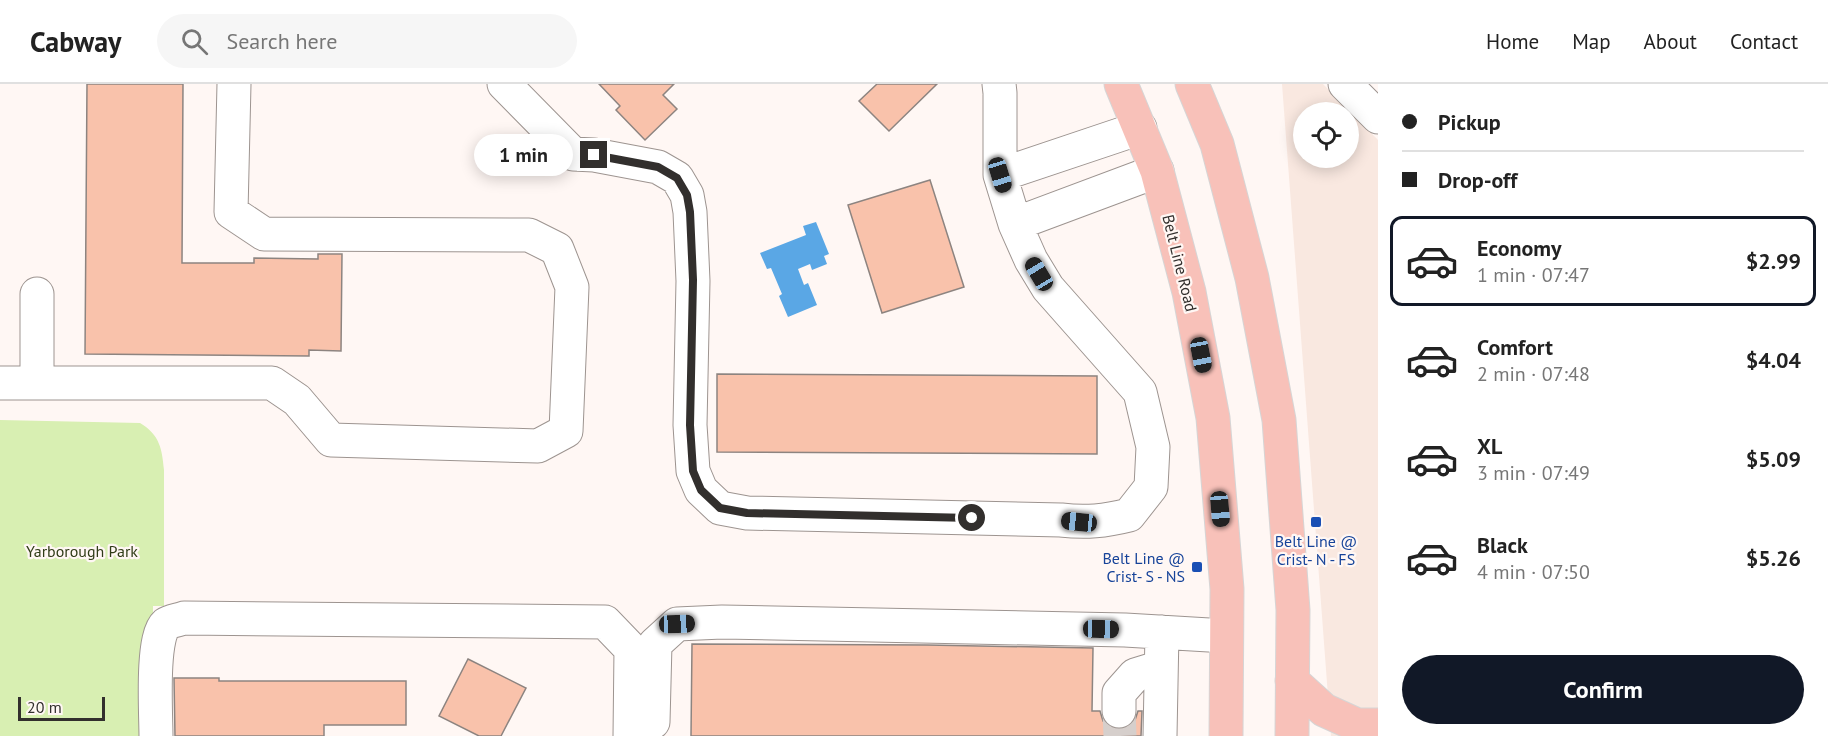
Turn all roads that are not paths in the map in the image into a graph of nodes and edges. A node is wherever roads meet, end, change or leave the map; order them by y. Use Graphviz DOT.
graph roads {
  1 [pos="234,84"];
  2 [pos="504,84"];
  3 [pos="999,84"];
  4 [pos="1121,84"];
  5 [pos="1192,84"];
  6 [pos="1345,84"];
  7 [pos="1378,117"];
  8 [pos="1140,128"];
  9 [pos="1157,171"];
  10 [pos="1000,175"];
  11 [pos="1015,224"];
  12 [pos="37,294"];
  13 [pos="0,383"];
  14 [pos="37,383"];
  15 [pos="1162,632"];
  16 [pos="1226,636"];
  17 [pos="1161,667"];
  18 [pos="1292,681"];
  19 [pos="1119,711"];
  20 [pos="1378,725"];
  21 [pos="156,736"];
  22 [pos="630,736"];
  23 [pos="652,736"];
  24 [pos="1160,736"];
  25 [pos="1226,736"];
  26 [pos="1292,736"];
  1 -- 14 [label="lane"];
  2 -- 11 [label="lane"];
  3 -- 10 [label="lane"];
  4 -- 8 [label="main road, Belt Line Road"];
  5 -- 18 [label="main road"];
  6 -- 7 [label="lane"];
  8 -- 9 [label="main road, Belt Line Road"];
  8 -- 10 [label="lane"];
  9 -- 11 [label="lane"];
  9 -- 16 [label="main road, Belt Line Road"];
  10 -- 11 [label="lane"];
  12 -- 14 [label="lane"];
  13 -- 14 [label="lane"];
  15 -- 16 [label="lane"];
  15 -- 17 [label="lane"];
  15 -- 23 [label="lane"];
  16 -- 25 [label="main road, Belt Line Road"];
  17 -- 19 [label="lane"];
  17 -- 24 [label="lane"];
  18 -- 20 [label="main road"];
  18 -- 26 [label="main road"];
  21 -- 22 [label="lane"];
}
